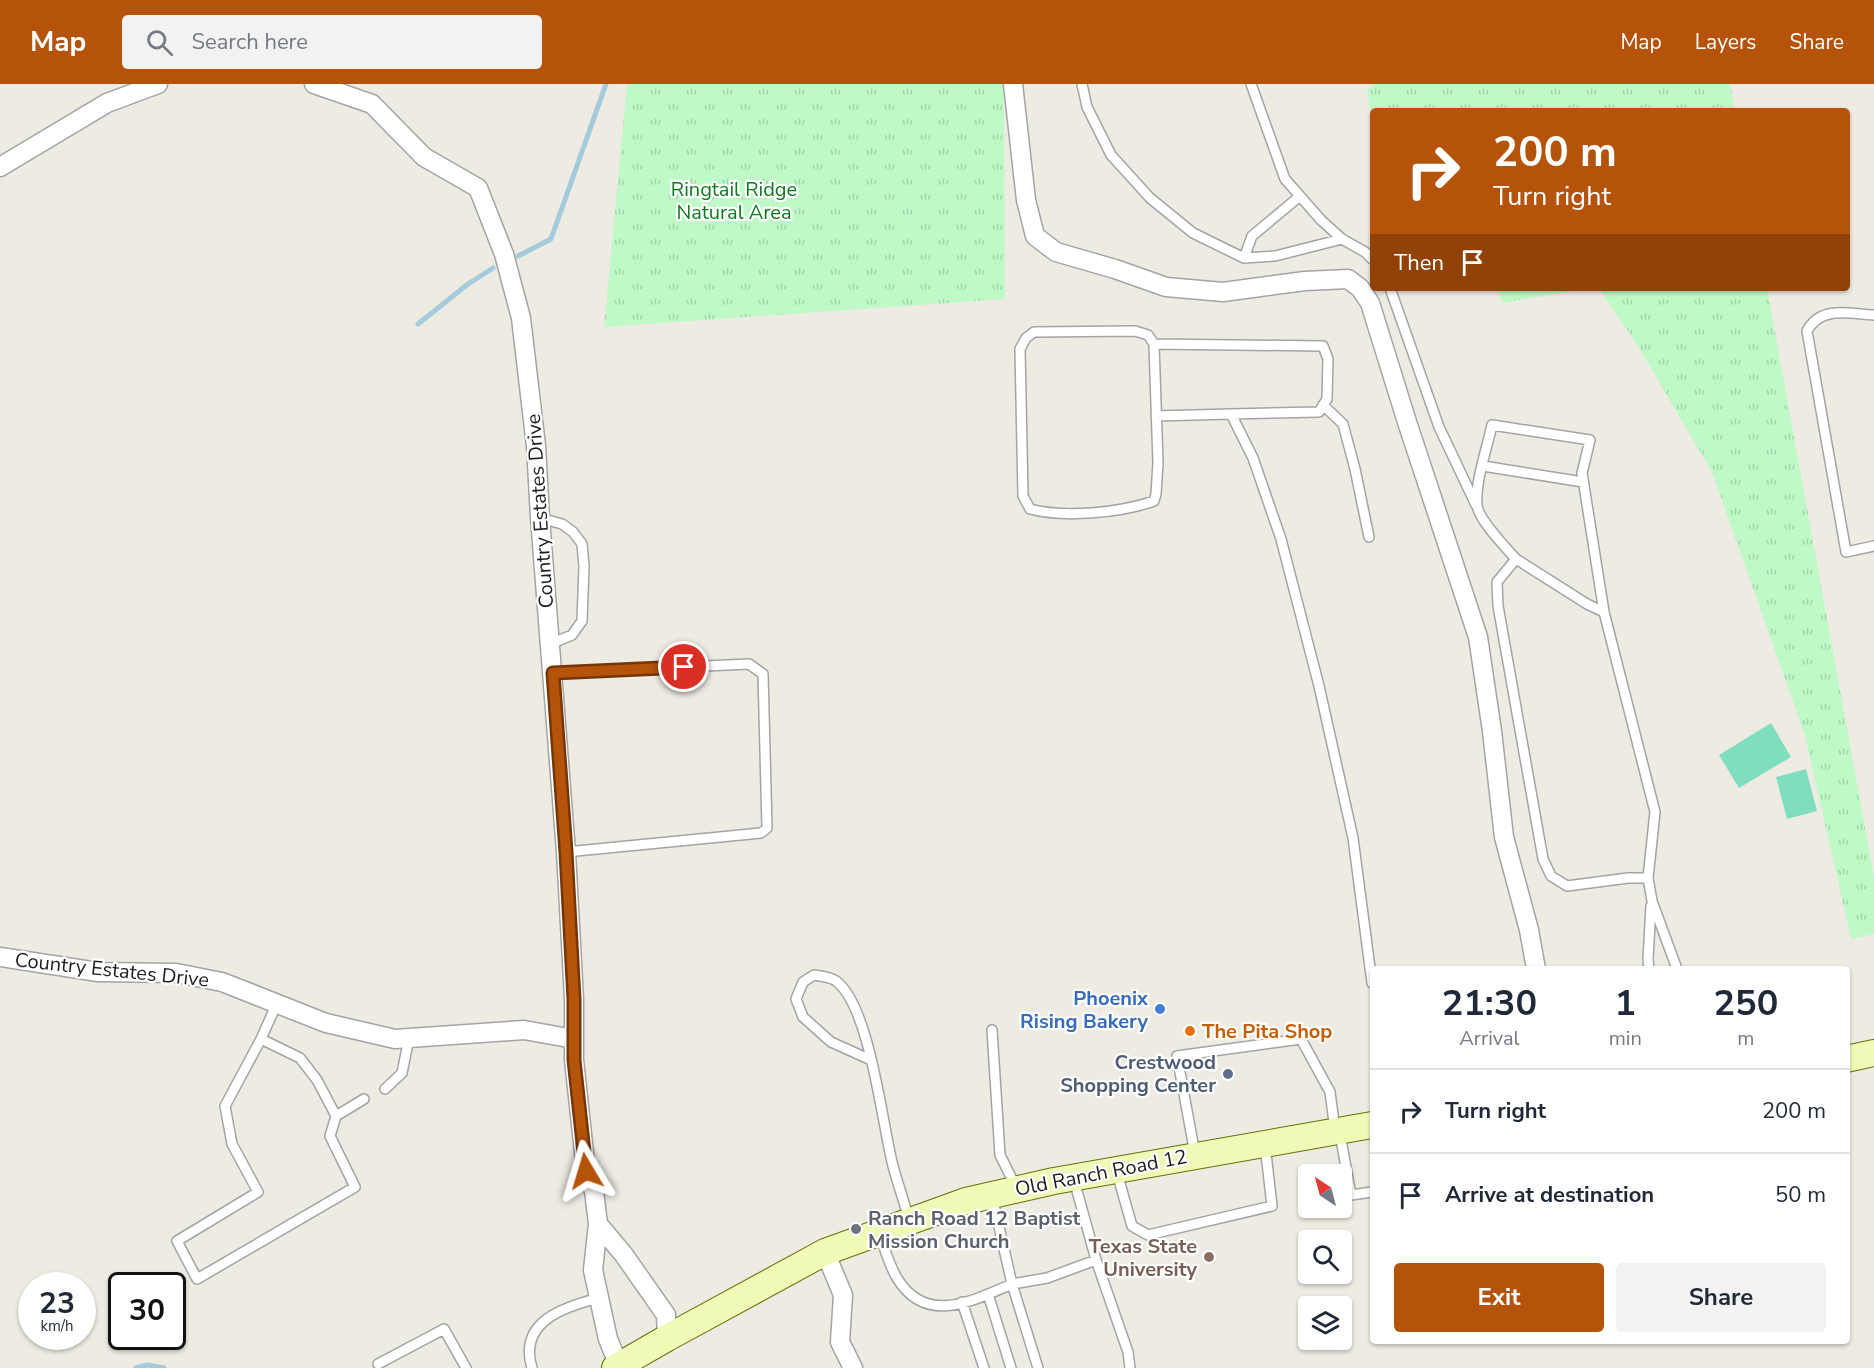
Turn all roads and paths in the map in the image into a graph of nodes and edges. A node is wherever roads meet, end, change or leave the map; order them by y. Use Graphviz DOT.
graph roads {
  1 [pos="158,84"];
  2 [pos="314,84"];
  3 [pos="1013,84"];
  4 [pos="1082,84"];
  5 [pos="1251,84"];
  6 [pos="0,167"];
  7 [pos="1300,196"];
  8 [pos="1342,239"];
  9 [pos="1370,257"];
  10 [pos="1244,258"];
  11 [pos="1391,291"];
  12 [pos="1874,315"];
  13 [pos="1154,344"];
  14 [pos="1323,405"];
  15 [pos="1231,414"];
  16 [pos="1156,416"];
  17 [pos="1483,466"];
  18 [pos="1584,482"];
  19 [pos="1477,507"];
  20 [pos="540,518"];
  21 [pos="1369,537"];
  22 [pos="1874,546"];
  23 [pos="1516,559"];
  24 [pos="1604,612"];
  25 [pos="550,644"];
  26 [pos="553,673"];
  27 [pos="566,852"];
  28 [pos="1648,878"];
  29 [pos="1652,901"];
  30 [pos="0,957"];
  31 [pos="1535,966"];
  32 [pos="1649,966"];
  33 [pos="1676,966"];
  34 [pos="1370,968"];
  35 [pos="277,1003"];
  36 [pos="992,1030"];
  37 [pos="261,1038"];
  38 [pos="409,1038"];
  39 [pos="574,1039"];
  40 [pos="1874,1053"];
  41 [pos="1850,1057"];
  42 [pos="871,1060"];
  43 [pos="385,1089"];
  44 [pos="364,1099"];
  45 [pos="336,1116"];
  46 [pos="1370,1125"];
  47 [pos="1337,1132"];
  48 [pos="1264,1143"];
  49 [pos="1195,1155"];
  50 [pos="1116,1170"];
  51 [pos="1073,1178"];
  52 [pos="1004,1192"];
  53 [pos="1370,1192"];
  54 [pos="910,1221"];
  55 [pos="598,1224"];
  56 [pos="879,1233"];
  57 [pos="825,1252"];
  58 [pos="1096,1260"];
  59 [pos="1012,1284"];
  60 [pos="988,1294"];
  61 [pos="599,1298"];
  62 [pos="962,1302"];
  63 [pos="667,1338"];
  64 [pos="378,1364"];
  65 [pos="617,1367"];
  66 [pos="466,1368"];
  67 [pos="532,1368"];
  68 [pos="853,1368"];
  69 [pos="984,1368"];
  70 [pos="1011,1368"];
  71 [pos="1038,1368"];
  72 [pos="1130,1368"];
  1 -- 6 [label="street"];
  2 -- 20 [label="street, Country Estates Drive"];
  3 -- 31 [label="street"];
  4 -- 10 [label="lane"];
  5 -- 7 [label="lane"];
  7 -- 8 [label="lane"];
  7 -- 10 [label="lane"];
  8 -- 9 [label="lane"];
  8 -- 10 [label="lane"];
  11 -- 19 [label="lane"];
  12 -- 22 [label="lane"];
  13 -- 14 [label="lane"];
  13 -- 16 [label="lane"];
  13 -- 16 [label="lane"];
  14 -- 15 [label="lane"];
  14 -- 21 [label="lane"];
  15 -- 16 [label="lane"];
  15 -- 34 [label="lane"];
  17 -- 18 [label="lane"];
  17 -- 18 [label="lane"];
  17 -- 19 [label="lane"];
  18 -- 24 [label="lane"];
  19 -- 23 [label="lane"];
  20 -- 25 [label="street, Country Estates Drive"];
  20 -- 25 [label="lane"];
  23 -- 24 [label="lane"];
  23 -- 28 [label="lane"];
  24 -- 28 [label="lane"];
  25 -- 26 [label="street, Country Estates Drive"];
  26 -- 27 [label="street, Country Estates Drive"];
  26 -- 27 [label="lane"];
  27 -- 39 [label="street, Country Estates Drive"];
  28 -- 29 [label="lane"];
  29 -- 32 [label="lane"];
  29 -- 33 [label="lane"];
  30 -- 35 [label="street, Country Estates Drive"];
  35 -- 37 [label="lane"];
  35 -- 38 [label="street, Country Estates Drive"];
  36 -- 52 [label="lane"];
  37 -- 45 [label="lane"];
  37 -- 45 [label="lane"];
  38 -- 39 [label="street, Country Estates Drive"];
  38 -- 43 [label="lane"];
  39 -- 55 [label="street, Country Estates Drive"];
  40 -- 41 [label="main road"];
  42 -- 42 [label="lane"];
  42 -- 54 [label="lane"];
  44 -- 45 [label="lane"];
  46 -- 47 [label="main road, Old Ranch Road 12"];
  47 -- 48 [label="main road, Old Ranch Road 12"];
  47 -- 49 [label="lane"];
  47 -- 53 [label="lane"];
  48 -- 49 [label="main road, Old Ranch Road 12"];
  48 -- 50 [label="lane"];
  49 -- 50 [label="main road, Old Ranch Road 12"];
  50 -- 51 [label="main road, Old Ranch Road 12"];
  51 -- 52 [label="main road, Old Ranch Road 12"];
  51 -- 58 [label="lane"];
  52 -- 54 [label="main road, Old Ranch Road 12"];
  52 -- 59 [label="lane"];
  54 -- 56 [label="main road, Old Ranch Road 12"];
  55 -- 61 [label="street, Country Estates Drive"];
  55 -- 63 [label="street"];
  56 -- 57 [label="main road, Old Ranch Road 12"];
  56 -- 62 [label="lane"];
  57 -- 63 [label="main road, Old Ranch Road 12"];
  57 -- 68 [label="street"];
  58 -- 59 [label="lane"];
  58 -- 72 [label="lane"];
  59 -- 60 [label="lane"];
  59 -- 71 [label="lane"];
  60 -- 62 [label="lane"];
  60 -- 70 [label="lane"];
  61 -- 65 [label="street, Country Estates Drive"];
  61 -- 67 [label="lane"];
  62 -- 69 [label="lane"];
  63 -- 65 [label="main road, Old Ranch Road 12"];
  64 -- 66 [label="lane"];
}
